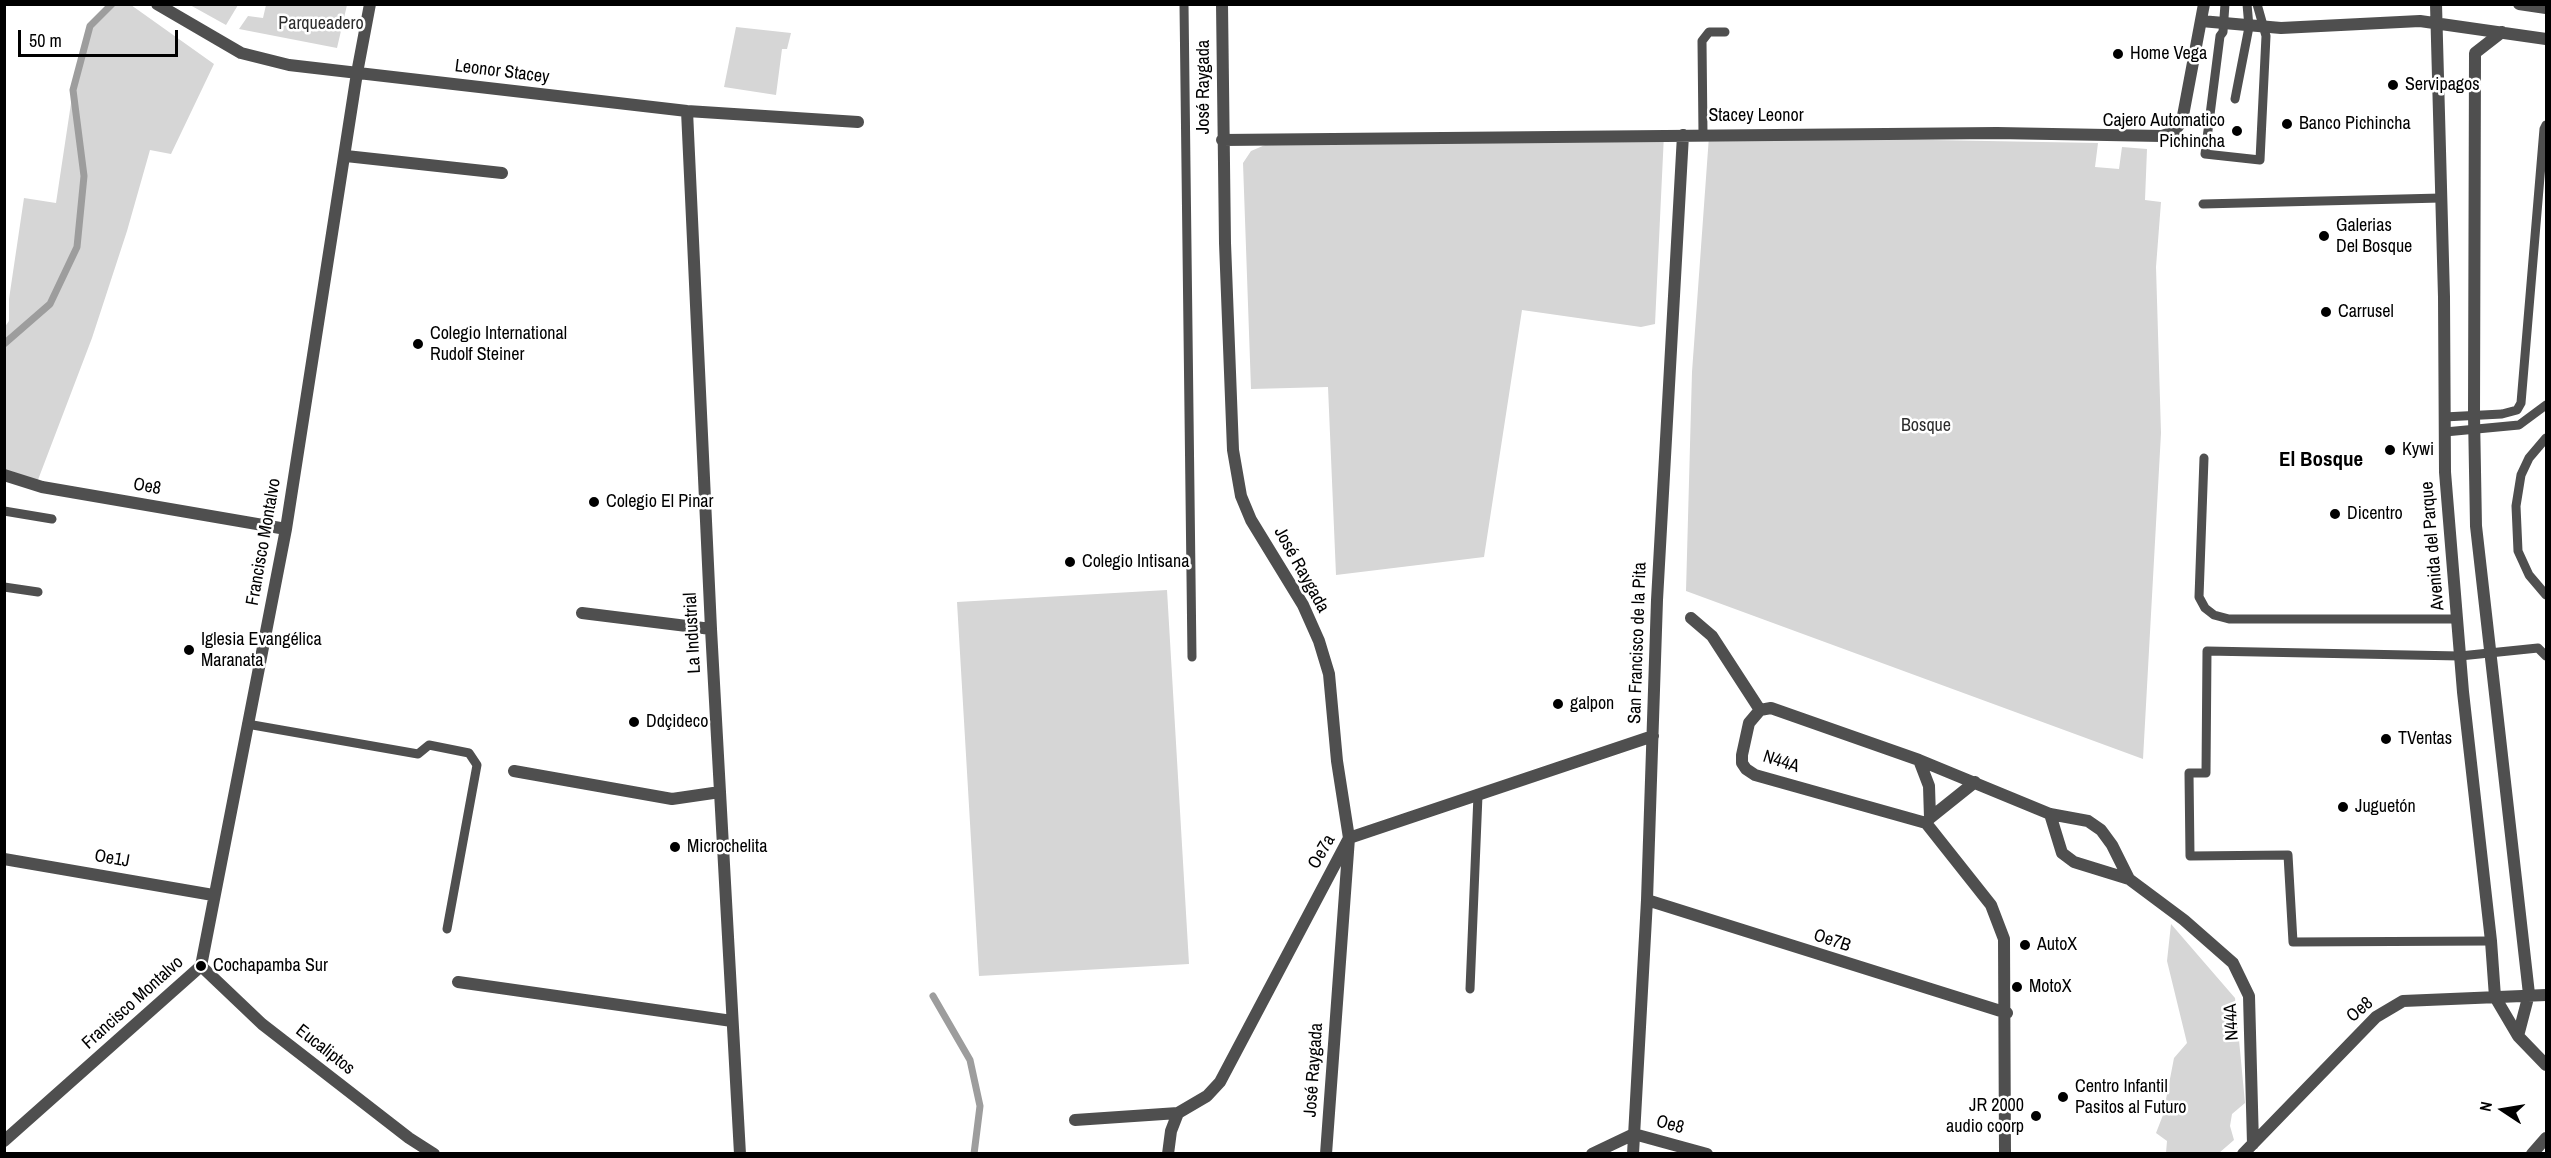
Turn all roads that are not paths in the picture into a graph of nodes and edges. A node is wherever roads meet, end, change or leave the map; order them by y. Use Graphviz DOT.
graph roads {
  1 [pos="157,4"];
  2 [pos="370,4"];
  3 [pos="1184,4"];
  4 [pos="1222,4"];
  5 [pos="2204,4"];
  6 [pos="2225,4"];
  7 [pos="2247,4"];
  8 [pos="2257,4"];
  9 [pos="2436,4"];
  10 [pos="2518,4"];
  11 [pos="2547,8"];
  12 [pos="2201,21"];
  13 [pos="2437,22"];
  14 [pos="2224,24"];
  15 [pos="2249,27"];
  16 [pos="2265,27"];
  17 [pos="1725,32"];
  18 [pos="2502,32"];
  19 [pos="2547,39"];
  20 [pos="357,73"];
  21 [pos="2235,99"];
  22 [pos="687,111"];
  23 [pos="858,122"];
  24 [pos="2547,124"];
  25 [pos="1703,134"];
  26 [pos="1683,135"];
  27 [pos="1222,140"];
  28 [pos="346,156"];
  29 [pos="502,173"];
  30 [pos="2441,198"];
  31 [pos="2203,204"];
  32 [pos="2547,405"];
  33 [pos="2474,415"];
  34 [pos="2444,417"];
  35 [pos="2474,430"];
  36 [pos="2445,432"];
  37 [pos="2547,438"];
  38 [pos="2204,458"];
  39 [pos="4,475"];
  40 [pos="4,511"];
  41 [pos="52,519"];
  42 [pos="286,529"];
  43 [pos="4,587"];
  44 [pos="38,592"];
  45 [pos="2547,595"];
  46 [pos="582,613"];
  47 [pos="1691,618"];
  48 [pos="2457,620"];
  49 [pos="711,629"];
  50 [pos="2492,654"];
  51 [pos="2460,656"];
  52 [pos="2547,656"];
  53 [pos="1192,657"];
  54 [pos="1760,710"];
  55 [pos="247,724"];
  56 [pos="1653,736"];
  57 [pos="1919,760"];
  58 [pos="514,771"];
  59 [pos="1975,782"];
  60 [pos="720,792"];
  61 [pos="1478,795"];
  62 [pos="2050,814"];
  63 [pos="1928,820"];
  64 [pos="1348,838"];
  65 [pos="4,859"];
  66 [pos="2129,879"];
  67 [pos="213,895"];
  68 [pos="1647,900"];
  69 [pos="447,929"];
  70 [pos="2491,940"];
  71 [pos="201,966"];
  72 [pos="458,982"];
  73 [pos="1470,989"];
  74 [pos="2529,994"];
  75 [pos="2547,995"];
  76 [pos="2494,997"];
  77 [pos="2007,1013"];
  78 [pos="732,1021"];
  79 [pos="2518,1036"];
  80 [pos="2547,1065"];
  81 [pos="1178,1113"];
  82 [pos="1075,1120"];
  83 [pos="1634,1134"];
  84 [pos="2547,1138"];
  85 [pos="4,1141"];
  86 [pos="2253,1144"];
  87 [pos="434,1154"];
  88 [pos="740,1154"];
  89 [pos="1168,1154"];
  90 [pos="1326,1154"];
  91 [pos="1592,1154"];
  92 [pos="1633,1154"];
  93 [pos="1707,1154"];
  94 [pos="2005,1154"];
  95 [pos="2243,1154"];
  96 [pos="2532,1154"];
  1 -- 20 [label="street, Leonor Stacey"];
  2 -- 20 [label="street, Francisco Montalvo"];
  3 -- 53 [label="lane"];
  4 -- 27 [label="street, José Raygada"];
  5 -- 12 [label="street, Stacey Leonor"];
  6 -- 14 [label="lane"];
  7 -- 15 [label="lane"];
  8 -- 16 [label="lane"];
  9 -- 13 [label="street, Avenida del Parque"];
  10 -- 11 [label="street"];
  12 -- 14 [label="street"];
  12 -- 25 [label="street, Stacey Leonor"];
  13 -- 16 [label="street"];
  13 -- 18 [label="street"];
  13 -- 30 [label="street, Avenida del Parque"];
  14 -- 15 [label="street"];
  14 -- 16 [label="lane"];
  15 -- 16 [label="street"];
  15 -- 21 [label="lane"];
  17 -- 25 [label="lane"];
  18 -- 19 [label="street"];
  18 -- 33 [label="street"];
  20 -- 22 [label="street, Leonor Stacey"];
  20 -- 28 [label="street, Francisco Montalvo"];
  22 -- 23 [label="street, Leonor Stacey"];
  22 -- 49 [label="street, La Industrial"];
  24 -- 33 [label="lane"];
  25 -- 26 [label="street, Stacey Leonor"];
  26 -- 27 [label="street, Stacey Leonor"];
  26 -- 56 [label="street, San Francisco de la Pita"];
  27 -- 64 [label="street, José Raygada"];
  28 -- 29 [label="street"];
  28 -- 42 [label="street, Francisco Montalvo"];
  30 -- 31 [label="lane"];
  30 -- 34 [label="street, Avenida del Parque"];
  32 -- 35 [label="lane"];
  33 -- 34 [label="lane"];
  33 -- 35 [label="street"];
  34 -- 36 [label="street, Avenida del Parque"];
  35 -- 36 [label="lane"];
  35 -- 50 [label="street"];
  36 -- 48 [label="street, Avenida del Parque"];
  37 -- 45 [label="lane"];
  38 -- 48 [label="lane"];
  39 -- 42 [label="street, Oe8"];
  40 -- 41 [label="lane"];
  42 -- 55 [label="street, Francisco Montalvo"];
  43 -- 44 [label="lane"];
  46 -- 49 [label="street"];
  47 -- 54 [label="street"];
  48 -- 51 [label="street, Avenida del Parque"];
  49 -- 60 [label="street, La Industrial"];
  50 -- 51 [label="lane"];
  50 -- 52 [label="lane"];
  50 -- 74 [label="street"];
  51 -- 70 [label="street, Avenida del Parque"];
  51 -- 70 [label="lane"];
  54 -- 57 [label="street, N44A"];
  54 -- 63 [label="street, N44A"];
  55 -- 67 [label="street, Francisco Montalvo"];
  55 -- 69 [label="lane"];
  56 -- 61 [label="street, Oe7a"];
  56 -- 68 [label="street, San Francisco de la Pita"];
  57 -- 59 [label="street, N44A"];
  57 -- 63 [label="street"];
  58 -- 60 [label="street"];
  59 -- 62 [label="street, N44A"];
  59 -- 63 [label="street"];
  60 -- 78 [label="street, La Industrial"];
  61 -- 64 [label="street, Oe7a"];
  61 -- 73 [label="lane"];
  62 -- 66 [label="street, N44A"];
  62 -- 66 [label="street, N44A"];
  63 -- 77 [label="street"];
  64 -- 81 [label="street, Oe7a"];
  64 -- 90 [label="street, José Raygada"];
  65 -- 67 [label="street, Oe1J"];
  66 -- 86 [label="street, N44A"];
  67 -- 71 [label="street, Francisco Montalvo"];
  68 -- 77 [label="street, Oe7B"];
  68 -- 83 [label="street, San Francisco de la Pita"];
  70 -- 76 [label="street, Avenida del Parque"];
  71 -- 85 [label="street, Francisco Montalvo"];
  71 -- 87 [label="street, Eucaliptos"];
  72 -- 78 [label="street"];
  74 -- 75 [label="street, Oe8"];
  74 -- 76 [label="street, Oe8"];
  74 -- 79 [label="street"];
  76 -- 79 [label="street, Avenida del Parque"];
  76 -- 86 [label="street, Oe8"];
  77 -- 94 [label="street"];
  78 -- 88 [label="street, La Industrial"];
  79 -- 80 [label="street, Avenida del Parque"];
  81 -- 82 [label="street"];
  81 -- 89 [label="street"];
  83 -- 91 [label="street, Oe8"];
  83 -- 92 [label="street, San Francisco de la Pita"];
  83 -- 93 [label="street, Oe8"];
  84 -- 96 [label="street"];
  86 -- 95 [label="street, Oe8"];
}
